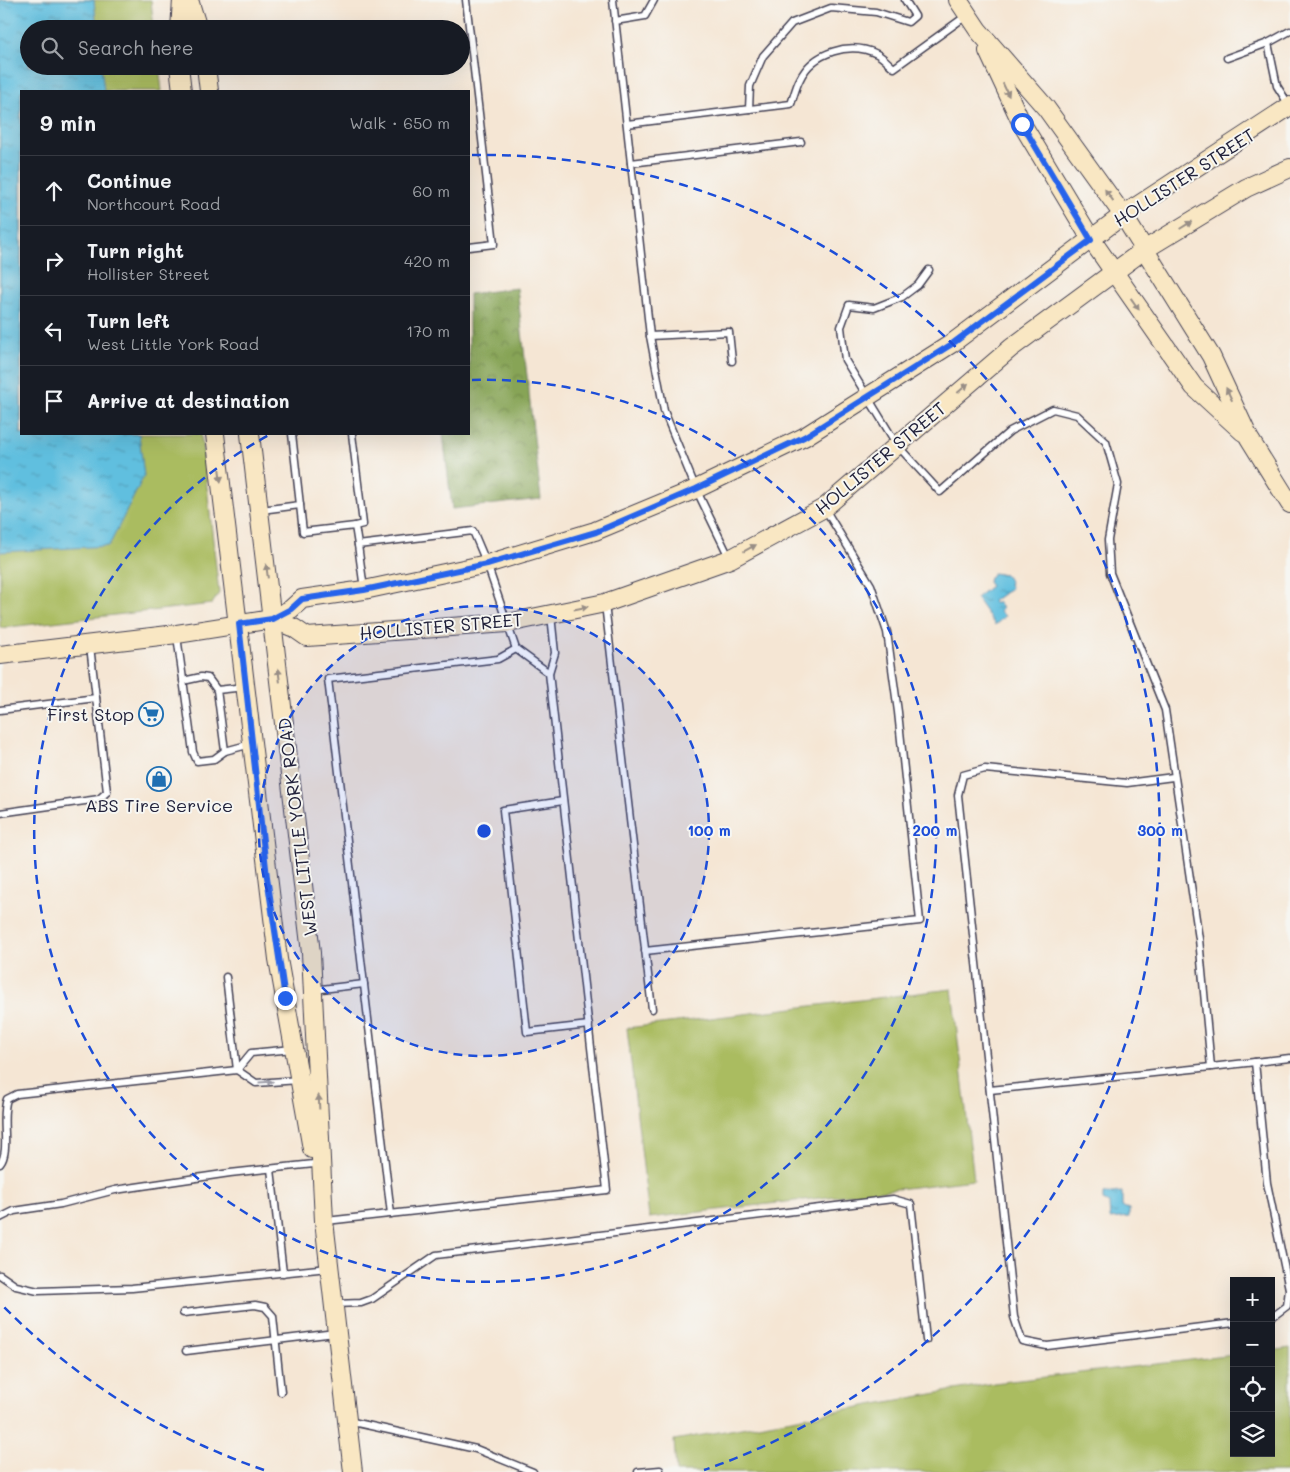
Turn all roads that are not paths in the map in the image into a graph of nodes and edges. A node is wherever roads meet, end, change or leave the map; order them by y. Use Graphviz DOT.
graph roads {
  1 [pos="182,0"];
  2 [pos="189,0"];
  3 [pos="466,0"];
  4 [pos="613,0"];
  5 [pos="654,0"];
  6 [pos="905,0"];
  7 [pos="958,0"];
  8 [pos="968,15"];
  9 [pos="181,20"];
  10 [pos="195,20"];
  11 [pos="468,20"];
  12 [pos="615,21"];
  13 [pos="978,30"];
  14 [pos="1290,31"];
  15 [pos="470,35"];
  16 [pos="1268,43"];
  17 [pos="1227,58"];
  18 [pos="180,75"];
  19 [pos="207,75"];
  20 [pos="182,90"];
  21 [pos="209,90"];
  22 [pos="1290,107"];
  23 [pos="749,109"];
  24 [pos="626,124"];
  25 [pos="801,142"];
  26 [pos="631,163"];
  27 [pos="1290,168"];
  28 [pos="1123,216"];
  29 [pos="1091,240"];
  30 [pos="470,247"];
  31 [pos="1144,250"];
  32 [pos="929,270"];
  33 [pos="1114,272"];
  34 [pos="650,336"];
  35 [pos="732,361"];
  36 [pos="868,396"];
  37 [pos="215,435"];
  38 [pos="250,435"];
  39 [pos="292,435"];
  40 [pos="352,435"];
  41 [pos="1250,438"];
  42 [pos="897,445"];
  43 [pos="696,489"];
  44 [pos="300,504"];
  45 [pos="1290,504"];
  46 [pos="824,508"];
  47 [pos="260,510"];
  48 [pos="355,526"];
  49 [pos="358,545"];
  50 [pos="730,559"];
  51 [pos="487,564"];
  52 [pos="364,590"];
  53 [pos="605,603"];
  54 [pos="551,614"];
  55 [pos="272,619"];
  56 [pos="508,623"];
  57 [pos="239,624"];
  58 [pos="177,634"];
  59 [pos="90,644"];
  60 [pos="516,650"];
  61 [pos="0,655"];
  62 [pos="548,672"];
  63 [pos="183,681"];
  64 [pos="246,687"];
  65 [pos="217,690"];
  66 [pos="96,698"];
  67 [pos="0,710"];
  68 [pos="252,744"];
  69 [pos="225,751"];
  70 [pos="1173,777"];
  71 [pos="563,801"];
  72 [pos="0,813"];
  73 [pos="645,951"];
  74 [pos="226,977"];
  75 [pos="364,984"];
  76 [pos="313,990"];
  77 [pos="652,1009"];
  78 [pos="588,1025"];
  79 [pos="294,1049"];
  80 [pos="1290,1058"];
  81 [pos="1254,1062"];
  82 [pos="1211,1067"];
  83 [pos="237,1070"];
  84 [pos="299,1080"];
  85 [pos="990,1090"];
  86 [pos="0,1164"];
  87 [pos="314,1164"];
  88 [pos="271,1169"];
  89 [pos="391,1214"];
  90 [pos="0,1218"];
  91 [pos="324,1221"];
  92 [pos="330,1268"];
  93 [pos="283,1273"];
  94 [pos="0,1275"];
  95 [pos="334,1304"];
  96 [pos="183,1313"];
  97 [pos="1275,1315"];
  98 [pos="1230,1323"];
  99 [pos="337,1333"];
  100 [pos="276,1340"];
  101 [pos="926,1340"];
  102 [pos="186,1350"];
  103 [pos="281,1392"];
  104 [pos="347,1421"];
  105 [pos="660,1470"];
  106 [pos="353,1472"];
  107 [pos="533,1472"];
  108 [pos="638,1472"];
  1 -- 9 [label="main road"];
  2 -- 10 [label="main road"];
  3 -- 11 [label="lane"];
  4 -- 12 [label="lane"];
  5 -- 12 [label="lane"];
  6 -- 23 [label="lane"];
  7 -- 8 [label="main road"];
  8 -- 13 [label="main road"];
  8 -- 23 [label="lane"];
  12 -- 24 [label="lane"];
  28 -- 13 [label="main road, one-way"];
  13 -- 29 [label="main road, one-way"];
  14 -- 16 [label="lane"];
  15 -- 30 [label="lane"];
  16 -- 17 [label="lane"];
  16 -- 22 [label="lane"];
  18 -- 20 [label="main road"];
  19 -- 21 [label="main road"];
  22 -- 28 [label="main road, HOLLISTER STREET"];
  23 -- 24 [label="lane"];
  24 -- 26 [label="lane"];
  25 -- 26 [label="lane"];
  26 -- 34 [label="lane"];
  31 -- 27 [label="main road, HOLLISTER STREET, one-way"];
  28 -- 29 [label="main road, HOLLISTER STREET"];
  28 -- 31 [label="main road"];
  29 -- 33 [label="main road"];
  29 -- 36 [label="main road, HOLLISTER STREET"];
  31 -- 33 [label="main road, HOLLISTER STREET"];
  41 -- 31 [label="main road, one-way"];
  32 -- 36 [label="lane"];
  33 -- 41 [label="main road, one-way"];
  42 -- 33 [label="main road, HOLLISTER STREET, one-way"];
  34 -- 35 [label="lane"];
  34 -- 43 [label="lane"];
  36 -- 42 [label="lane"];
  36 -- 43 [label="main road, HOLLISTER STREET"];
  37 -- 57 [label="main road, WEST LITTLE YORK ROAD, one-way"];
  38 -- 47 [label="main road, WEST LITTLE YORK ROAD"];
  39 -- 44 [label="lane"];
  40 -- 48 [label="lane"];
  41 -- 45 [label="main road"];
  42 -- 46 [label="main road, HOLLISTER STREET"];
  42 -- 70 [label="lane"];
  43 -- 50 [label="lane"];
  43 -- 51 [label="main road, HOLLISTER STREET"];
  44 -- 47 [label="lane"];
  44 -- 48 [label="lane"];
  50 -- 46 [label="main road, HOLLISTER STREET, one-way"];
  46 -- 73 [label="lane"];
  55 -- 47 [label="main road, WEST LITTLE YORK ROAD, one-way"];
  48 -- 49 [label="lane"];
  49 -- 51 [label="lane"];
  49 -- 52 [label="lane"];
  50 -- 53 [label="main road, HOLLISTER STREET"];
  51 -- 52 [label="main road, HOLLISTER STREET"];
  51 -- 56 [label="lane"];
  52 -- 55 [label="main road, HOLLISTER STREET"];
  54 -- 53 [label="main road, HOLLISTER STREET, one-way"];
  53 -- 73 [label="lane"];
  54 -- 56 [label="main road, HOLLISTER STREET"];
  54 -- 62 [label="lane"];
  55 -- 56 [label="main road, HOLLISTER STREET"];
  55 -- 57 [label="main road, HOLLISTER STREET"];
  76 -- 55 [label="main road, WEST LITTLE YORK ROAD, one-way"];
  56 -- 60 [label="lane"];
  57 -- 58 [label="main road, HOLLISTER STREET"];
  57 -- 64 [label="main road, WEST LITTLE YORK ROAD"];
  58 -- 59 [label="main road, HOLLISTER STREET"];
  58 -- 63 [label="lane"];
  59 -- 61 [label="main road, HOLLISTER STREET"];
  59 -- 66 [label="lane"];
  60 -- 62 [label="lane"];
  60 -- 75 [label="lane"];
  62 -- 71 [label="lane"];
  63 -- 65 [label="lane"];
  63 -- 69 [label="lane"];
  64 -- 65 [label="lane"];
  64 -- 68 [label="main road, WEST LITTLE YORK ROAD"];
  65 -- 69 [label="lane"];
  66 -- 67 [label="lane"];
  66 -- 72 [label="lane"];
  68 -- 69 [label="lane"];
  68 -- 79 [label="main road, WEST LITTLE YORK ROAD"];
  70 -- 82 [label="lane"];
  70 -- 85 [label="lane"];
  71 -- 78 [label="lane"];
  71 -- 78 [label="lane"];
  73 -- 77 [label="lane"];
  74 -- 83 [label="lane"];
  75 -- 76 [label="lane"];
  75 -- 89 [label="lane"];
  91 -- 76 [label="main road, WEST LITTLE YORK ROAD, one-way"];
  78 -- 89 [label="lane"];
  79 -- 83 [label="lane"];
  79 -- 84 [label="main road, WEST LITTLE YORK ROAD"];
  80 -- 81 [label="lane"];
  81 -- 82 [label="lane"];
  81 -- 97 [label="lane"];
  82 -- 85 [label="lane"];
  83 -- 84 [label="lane, one-way"];
  83 -- 86 [label="lane"];
  84 -- 87 [label="main road, WEST LITTLE YORK ROAD"];
  85 -- 98 [label="lane"];
  87 -- 88 [label="lane"];
  87 -- 91 [label="main road, WEST LITTLE YORK ROAD"];
  88 -- 90 [label="lane"];
  88 -- 93 [label="lane"];
  89 -- 91 [label="lane"];
  91 -- 92 [label="main road, WEST LITTLE YORK ROAD"];
  92 -- 93 [label="lane"];
  92 -- 95 [label="main road, WEST LITTLE YORK ROAD"];
  93 -- 94 [label="lane"];
  95 -- 99 [label="main road, WEST LITTLE YORK ROAD"];
  95 -- 101 [label="lane"];
  96 -- 100 [label="lane"];
  99 -- 100 [label="lane"];
  99 -- 104 [label="main road, WEST LITTLE YORK ROAD"];
  100 -- 102 [label="lane"];
  100 -- 103 [label="lane"];
  104 -- 106 [label="main road, WEST LITTLE YORK ROAD"];
  104 -- 107 [label="lane"];
  105 -- 108 [label="lane"];
}
